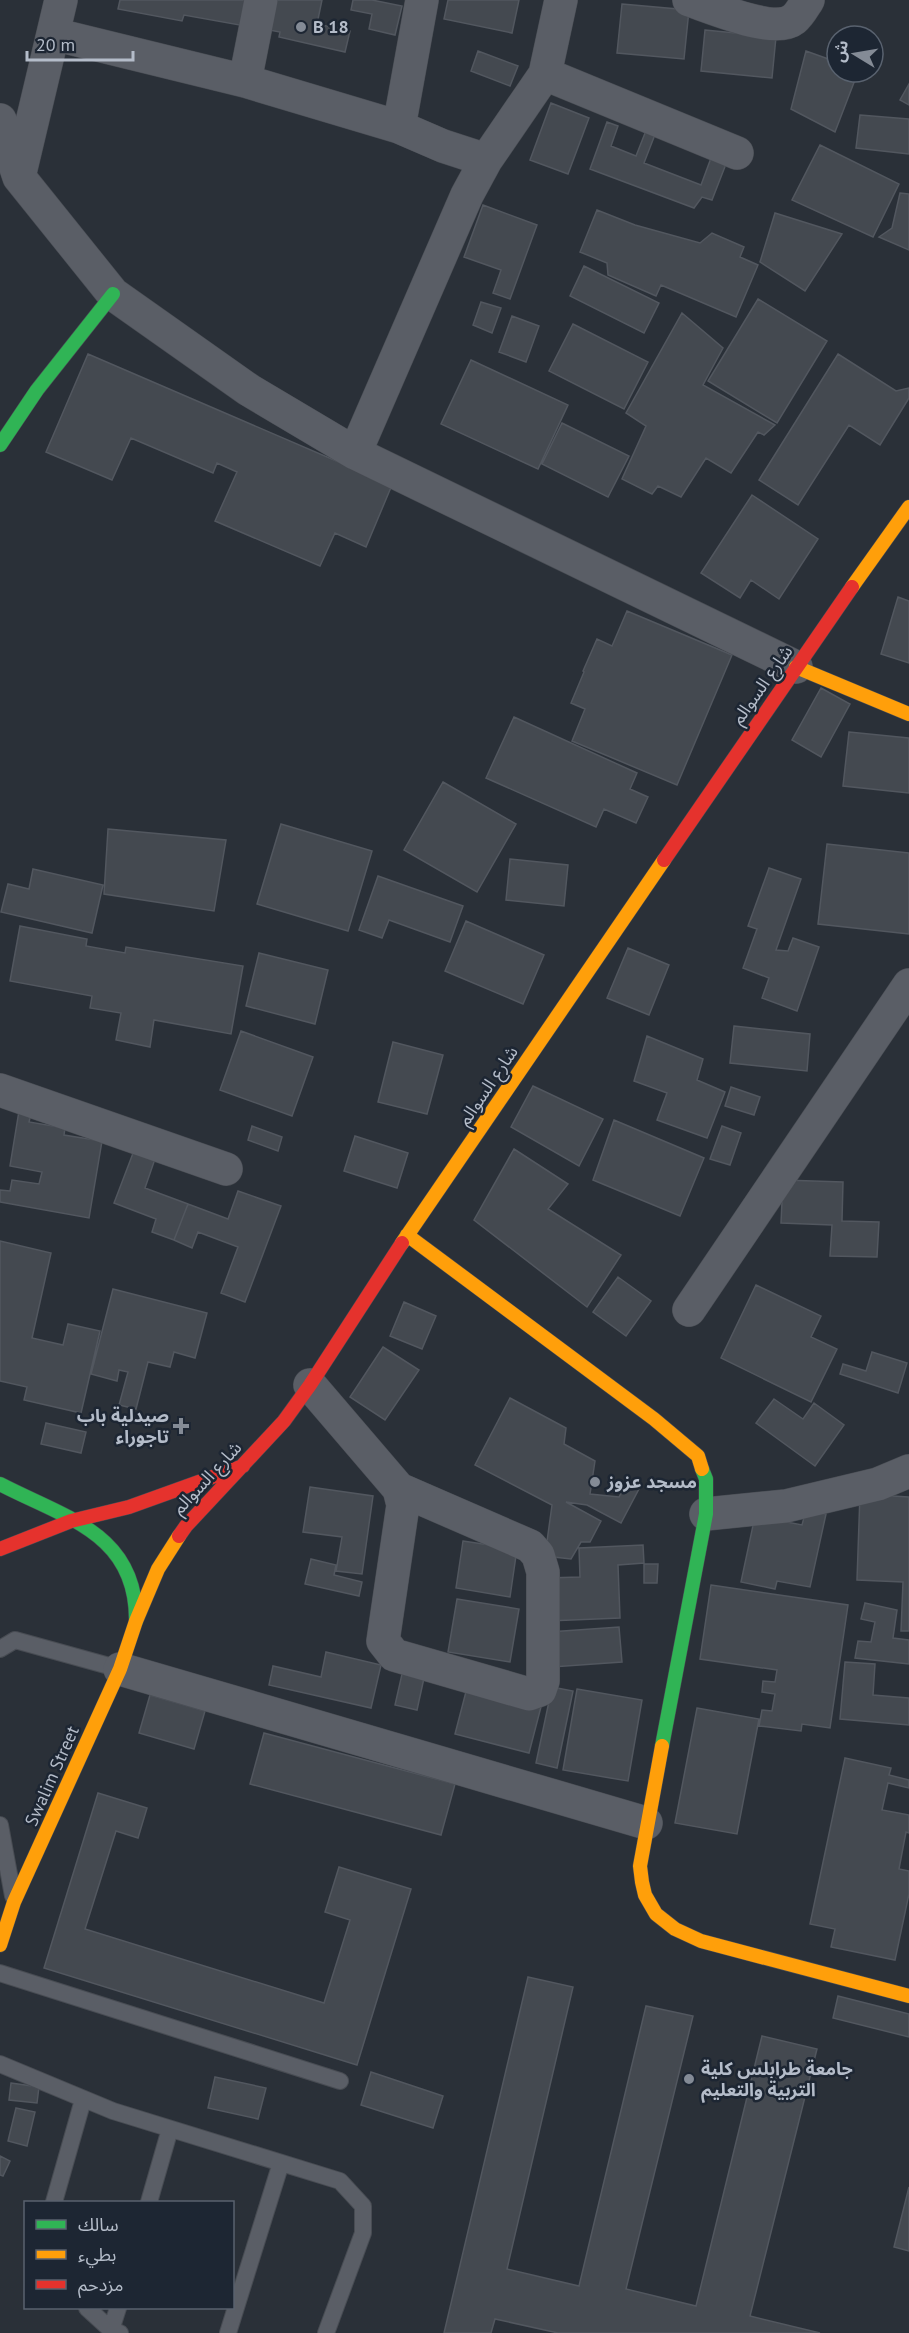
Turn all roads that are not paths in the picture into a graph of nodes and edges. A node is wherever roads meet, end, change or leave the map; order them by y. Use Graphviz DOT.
graph roads {
  1 [pos="61,0"];
  2 [pos="261,0"];
  3 [pos="422,0"];
  4 [pos="561,0"];
  5 [pos="689,0"];
  6 [pos="808,0"];
  7 [pos="53,34"];
  8 [pos="545,74"];
  9 [pos="245,81"];
  10 [pos="0,120"];
  11 [pos="399,128"];
  12 [pos="737,153"];
  13 [pos="486,160"];
  14 [pos="19,177"];
  15 [pos="113,294"];
  16 [pos="0,445"];
  17 [pos="354,453"];
  18 [pos="909,507"];
  19 [pos="796,667"];
  20 [pos="909,714"];
  21 [pos="909,985"];
  22 [pos="0,1090"];
  23 [pos="226,1169"];
  24 [pos="407,1235"];
  25 [pos="689,1310"];
  26 [pos="310,1385"];
  27 [pos="243,1466"];
  28 [pos="909,1471"];
  29 [pos="0,1484"];
  30 [pos="399,1489"];
  31 [pos="706,1514"];
  32 [pos="71,1521"];
  33 [pos="0,1549"];
  34 [pos="136,1621"];
  35 [pos="0,1649"];
  36 [pos="120,1669"];
  37 [pos="646,1822"];
  38 [pos="0,1825"];
  39 [pos="14,1902"];
  40 [pos="0,1945"];
  41 [pos="0,1973"];
  42 [pos="909,1996"];
  43 [pos="0,2064"];
  44 [pos="340,2081"];
  45 [pos="83,2100"];
  46 [pos="170,2129"];
  47 [pos="281,2163"];
  48 [pos="54,2201"];
  49 [pos="148,2201"];
  50 [pos="89,2309"];
  51 [pos="118,2309"];
  52 [pos="116,2331"];
  53 [pos="228,2333"];
  54 [pos="326,2333"];
  1 -- 7 [label="street"];
  2 -- 9 [label="street"];
  3 -- 11 [label="street"];
  4 -- 8 [label="street"];
  5 -- 6 [label="street"];
  7 -- 9 [label="street"];
  7 -- 14 [label="street"];
  8 -- 12 [label="street"];
  8 -- 13 [label="street"];
  9 -- 11 [label="street"];
  10 -- 14 [label="street"];
  11 -- 13 [label="street"];
  13 -- 17 [label="street"];
  14 -- 15 [label="street"];
  15 -- 16 [label="main road"];
  15 -- 17 [label="street"];
  17 -- 19 [label="street"];
  18 -- 19 [label="main road, شارع السوالم"];
  19 -- 20 [label="main road"];
  19 -- 24 [label="main road, شارع السوالم"];
  21 -- 25 [label="street"];
  22 -- 23 [label="street"];
  24 -- 26 [label="main road, شارع السوالم"];
  24 -- 31 [label="main road"];
  26 -- 27 [label="main road, شارع السوالم"];
  26 -- 30 [label="street"];
  27 -- 32 [label="main road"];
  27 -- 34 [label="main road, شارع السوالم"];
  28 -- 31 [label="street"];
  29 -- 32 [label="main road"];
  30 -- 30 [label="street"];
  31 -- 37 [label="main road"];
  32 -- 33 [label="main road"];
  32 -- 34 [label="main road"];
  34 -- 36 [label="main road, Swalim Street"];
  35 -- 36 [label="lane"];
  36 -- 37 [label="street"];
  36 -- 39 [label="main road, Swalim Street"];
  37 -- 42 [label="main road"];
  38 -- 39 [label="lane"];
  39 -- 40 [label="main road, Swalim Street"];
  41 -- 44 [label="lane"];
  43 -- 45 [label="lane"];
  45 -- 46 [label="lane"];
  45 -- 48 [label="lane"];
  46 -- 47 [label="lane"];
  46 -- 49 [label="lane"];
  47 -- 53 [label="lane"];
  47 -- 54 [label="lane"];
  50 -- 52 [label="lane"];
  51 -- 52 [label="lane"];
}
